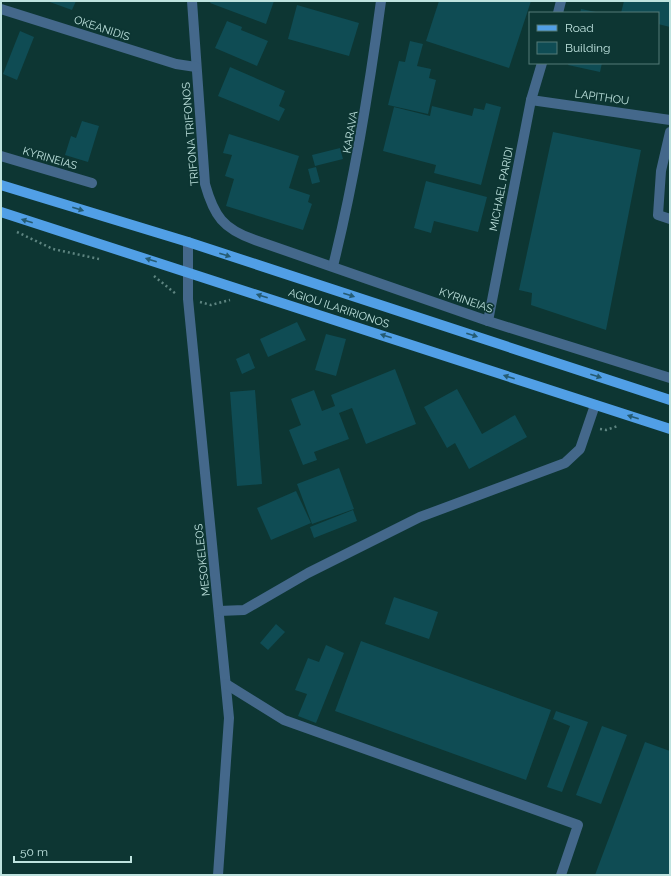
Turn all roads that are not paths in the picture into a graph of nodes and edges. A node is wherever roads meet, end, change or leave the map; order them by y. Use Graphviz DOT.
graph roads {
  1 [pos="192,1"];
  2 [pos="381,1"];
  3 [pos="561,1"];
  4 [pos="1,9"];
  5 [pos="558,12"];
  6 [pos="542,64"];
  7 [pos="196,67"];
  8 [pos="531,100"];
  9 [pos="670,120"];
  10 [pos="670,132"];
  11 [pos="1,156"];
  12 [pos="92,183"];
  13 [pos="1,185"];
  14 [pos="1,212"];
  15 [pos="670,219"];
  16 [pos="255,240"];
  17 [pos="188,242"];
  18 [pos="333,266"];
  19 [pos="189,271"];
  20 [pos="488,321"];
  21 [pos="670,378"];
  22 [pos="670,400"];
  23 [pos="596,405"];
  24 [pos="670,429"];
  25 [pos="219,611"];
  26 [pos="226,684"];
  27 [pos="218,875"];
  28 [pos="561,875"];
  1 -- 7 [label="street, TRIFONA TRIFONOS"];
  2 -- 18 [label="street, KARAVA"];
  3 -- 5 [label="street"];
  4 -- 7 [label="street, OKEANIDIS"];
  6 -- 8 [label="street, MICHAEL PARIDI"];
  7 -- 16 [label="street, TRIFONA TRIFONOS"];
  8 -- 9 [label="street, LAPITHOU"];
  8 -- 20 [label="street, MICHAEL PARIDI"];
  10 -- 15 [label="street"];
  11 -- 12 [label="street, KYRINEIAS"];
  13 -- 17 [label="main road, AGIOU ILARIRIONOS, one-way"];
  19 -- 14 [label="main road, AGIOU ILARIRIONOS, one-way"];
  16 -- 18 [label="street, KYRINEIAS"];
  17 -- 19 [label="street, MESOKELEOS"];
  17 -- 22 [label="main road, AGIOU ILARIRIONOS, one-way"];
  18 -- 20 [label="street, KYRINEIAS"];
  23 -- 19 [label="main road, AGIOU ILARIRIONOS, one-way"];
  19 -- 25 [label="street, MESOKELEOS"];
  20 -- 21 [label="street, KYRINEIAS"];
  24 -- 23 [label="main road, AGIOU ILARIRIONOS, one-way"];
  23 -- 25 [label="street"];
  25 -- 26 [label="street, MESOKELEOS"];
  26 -- 27 [label="street, MESOKELEOS"];
  26 -- 28 [label="street"];
}
